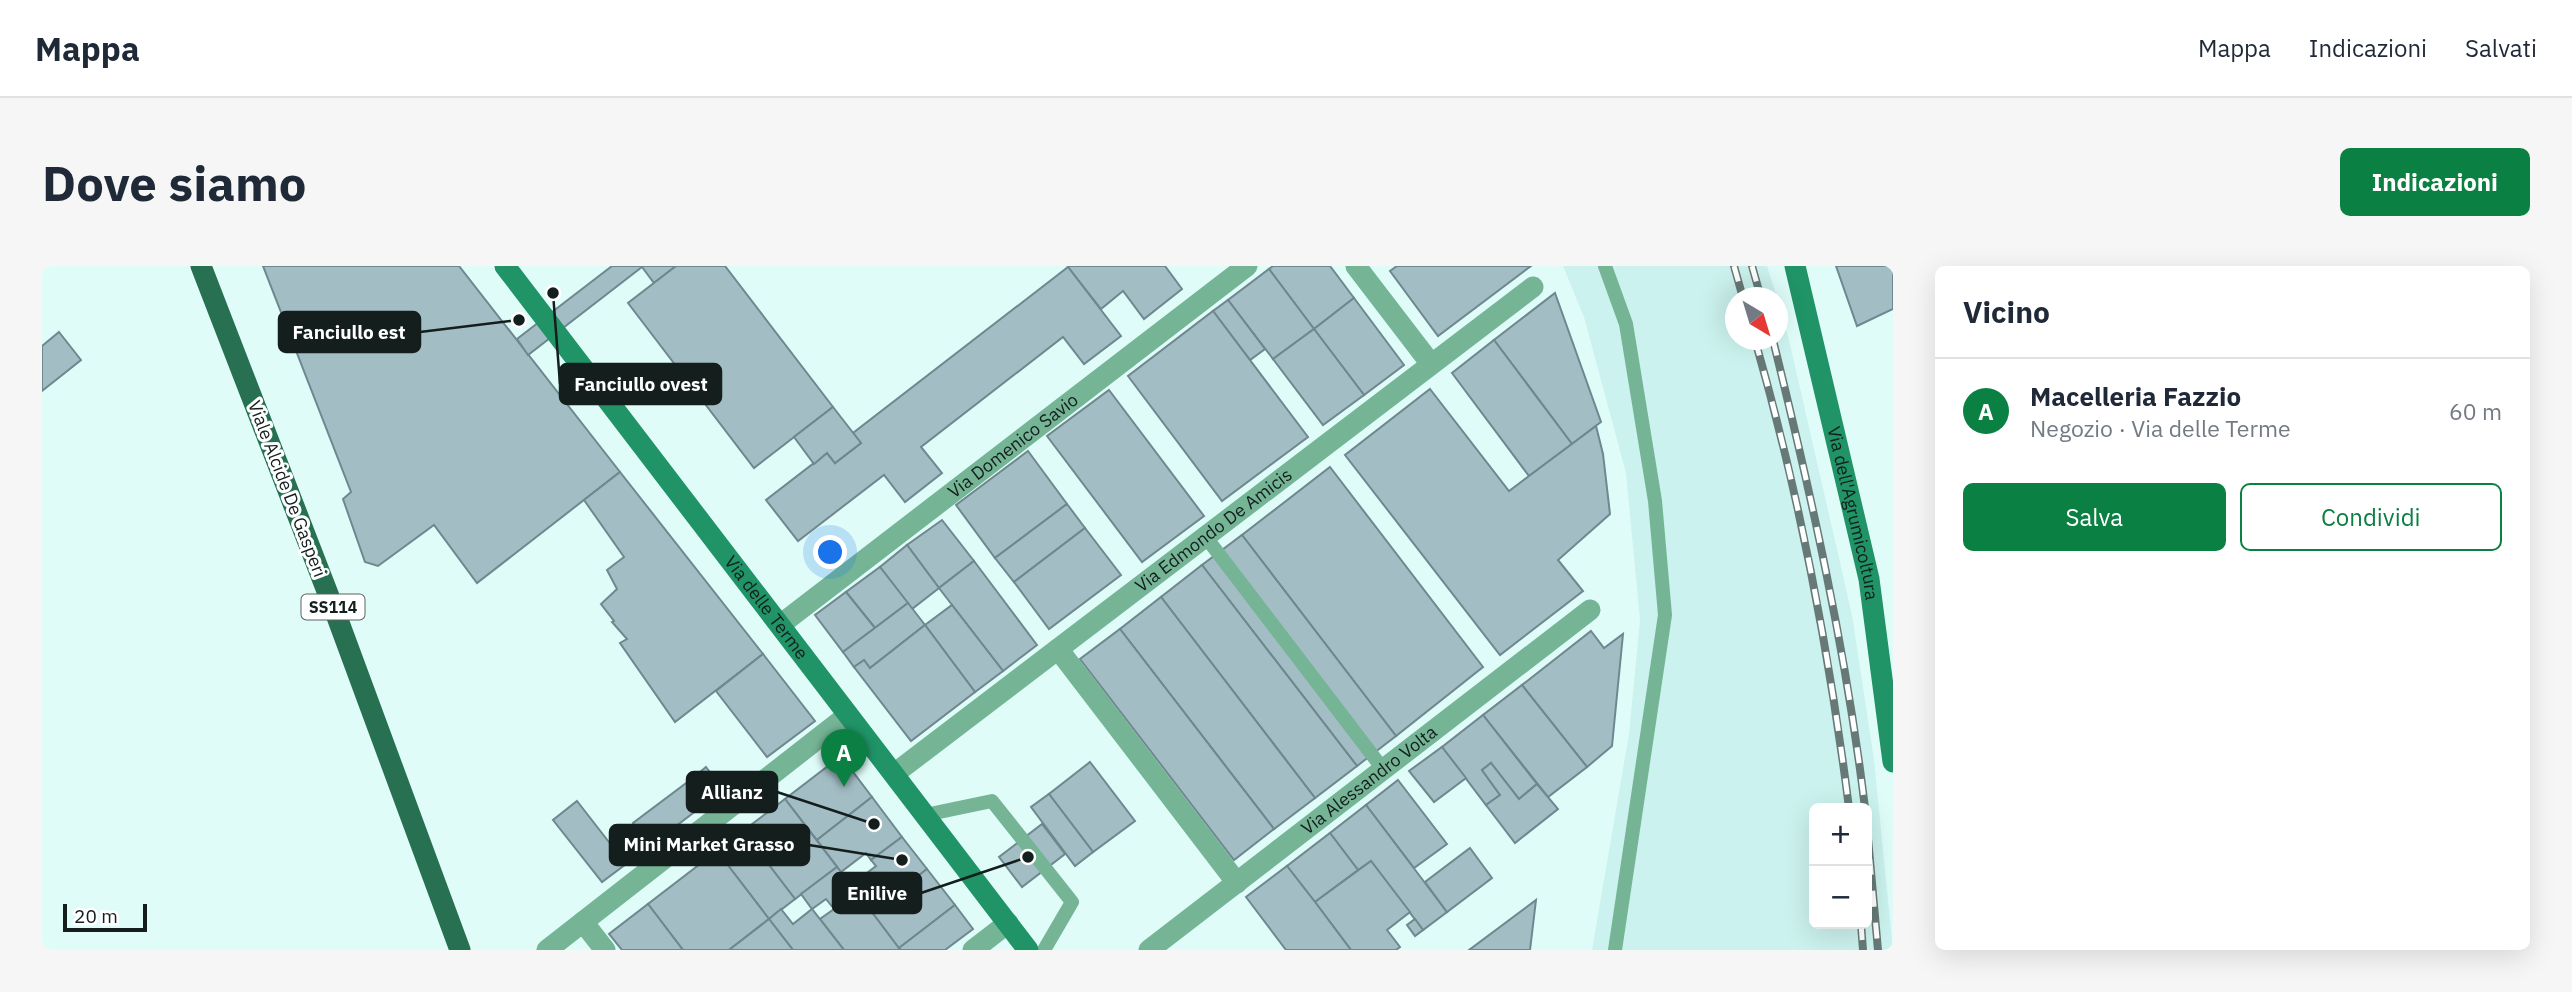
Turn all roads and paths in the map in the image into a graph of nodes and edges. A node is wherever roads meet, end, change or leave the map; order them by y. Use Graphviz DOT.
graph roads {
  1 [pos="201,266"];
  2 [pos="505,266"];
  3 [pos="1247,266"];
  4 [pos="1356,266"];
  5 [pos="1605,266"];
  6 [pos="1795,266"];
  7 [pos="1533,287"];
  8 [pos="1431,364"];
  9 [pos="1205,537"];
  10 [pos="1590,610"];
  11 [pos="780,625"];
  12 [pos="1058,649"];
  13 [pos="848,715"];
  14 [pos="1893,762"];
  15 [pos="1383,769"];
  16 [pos="894,774"];
  17 [pos="925,815"];
  18 [pos="1237,883"];
  19 [pos="583,922"];
  20 [pos="1008,923"];
  21 [pos="460,950"];
  22 [pos="547,950"];
  23 [pos="604,950"];
  24 [pos="973,950"];
  25 [pos="1028,950"];
  26 [pos="1044,950"];
  27 [pos="1149,950"];
  28 [pos="1615,950"];
  1 -- 21 [label="main road, Viale Alcide De Gasperi / SS114"];
  2 -- 11 [label="street, Via delle Terme"];
  3 -- 11 [label="street, Via Domenico Savio"];
  4 -- 8 [label="street"];
  5 -- 28 [label="lane"];
  6 -- 14 [label="street, Via dell'Agrumicoltura"];
  7 -- 8 [label="street, Via Edmondo De Amicis"];
  8 -- 9 [label="street, Via Edmondo De Amicis"];
  9 -- 12 [label="street, Via Edmondo De Amicis"];
  9 -- 15 [label="lane"];
  10 -- 15 [label="street, Via Alessandro Volta"];
  11 -- 13 [label="street, Via delle Terme"];
  12 -- 16 [label="street, Via Edmondo De Amicis"];
  12 -- 18 [label="street"];
  13 -- 16 [label="street, Via delle Terme"];
  13 -- 19 [label="street"];
  15 -- 18 [label="street, Via Alessandro Volta"];
  16 -- 17 [label="street, Via delle Terme"];
  17 -- 20 [label="street, Via delle Terme"];
  17 -- 26 [label="lane"];
  18 -- 27 [label="street, Via Alessandro Volta"];
  19 -- 22 [label="street"];
  19 -- 23 [label="street"];
  20 -- 24 [label="street"];
  20 -- 25 [label="street, Via delle Terme"];
}
